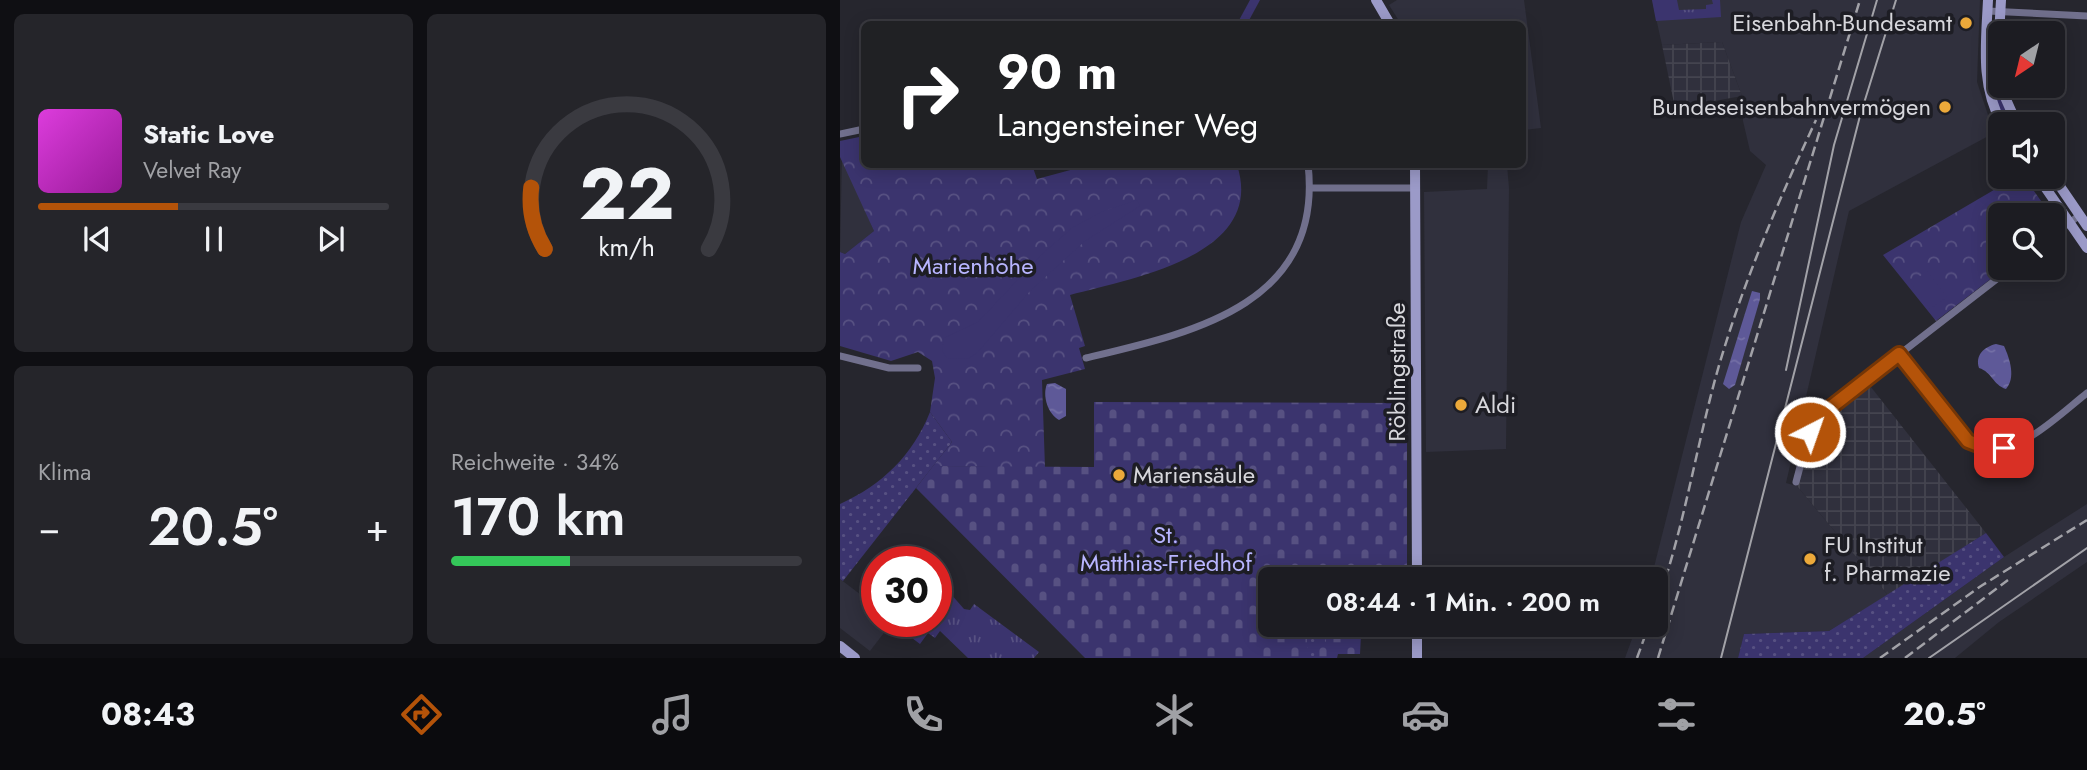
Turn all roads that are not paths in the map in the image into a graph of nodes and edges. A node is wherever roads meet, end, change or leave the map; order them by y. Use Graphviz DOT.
graph roads {
  1 [pos="1376,0"];
  2 [pos="2001,0"];
  3 [pos="1988,6"];
  4 [pos="2000,12"];
  5 [pos="2087,16"];
  6 [pos="1388,21"];
  7 [pos="2000,21"];
  8 [pos="1996,112"];
  9 [pos="861,130"];
  10 [pos="840,134"];
  11 [pos="1308,168"];
  12 [pos="1415,168"];
  13 [pos="1310,188"];
  14 [pos="1416,188"];
  15 [pos="2046,189"];
  16 [pos="2062,189"];
  17 [pos="2080,215"];
  18 [pos="2069,222"];
  19 [pos="2065,225"];
  20 [pos="2087,226"];
  21 [pos="2087,248"];
  22 [pos="1995,280"];
  23 [pos="1899,354"];
  24 [pos="840,356"];
  25 [pos="1086,358"];
  26 [pos="918,368"];
  27 [pos="2087,393"];
  28 [pos="1796,482"];
  29 [pos="1418,567"];
  30 [pos="1417,637"];
  31 [pos="840,646"];
  32 [pos="855,658"];
  33 [pos="1417,658"];
  1 -- 6 [label="street"];
  2 -- 4 [label="street"];
  3 -- 4 [label="street"];
  3 -- 8 [label="street"];
  4 -- 5 [label="street"];
  4 -- 7 [label="street"];
  9 -- 10 [label="street"];
  11 -- 13 [label="street"];
  12 -- 14 [label="street, Röblingstraße"];
  13 -- 14 [label="street"];
  13 -- 25 [label="street"];
  14 -- 29 [label="street, Röblingstraße"];
  15 -- 18 [label="street"];
  16 -- 17 [label="street"];
  17 -- 18 [label="street"];
  17 -- 20 [label="street"];
  18 -- 19 [label="street"];
  18 -- 21 [label="street"];
  22 -- 23 [label="street"];
  23 -- 27 [label="street"];
  23 -- 28 [label="street"];
  24 -- 26 [label="street"];
  30 -- 33 [label="street"];
  31 -- 32 [label="street"];
}
